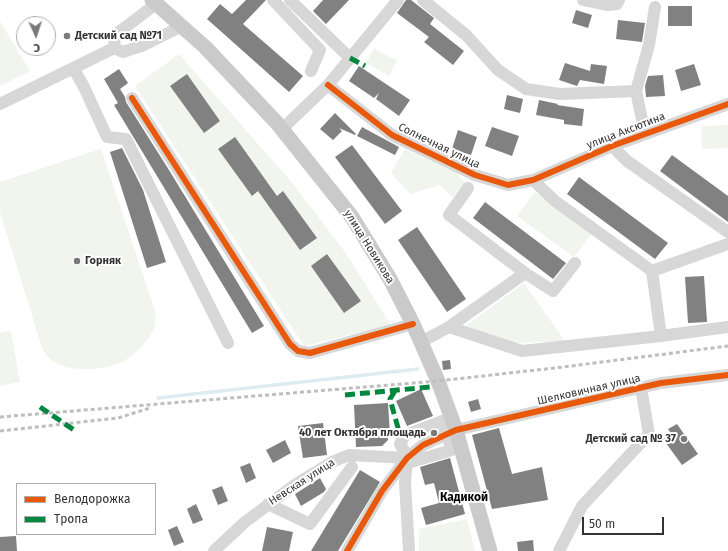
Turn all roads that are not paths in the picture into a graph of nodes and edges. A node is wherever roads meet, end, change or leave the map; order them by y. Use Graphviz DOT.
graph roads {
  1 [pos="274,0"];
  2 [pos="290,0"];
  3 [pos="398,0"];
  4 [pos="423,0"];
  5 [pos="582,0"];
  6 [pos="619,0"];
  7 [pos="154,2"];
  8 [pos="655,7"];
  9 [pos="182,26"];
  10 [pos="114,48"];
  11 [pos="350,58"];
  12 [pos="74,68"];
  13 [pos="311,71"];
  14 [pos="328,85"];
  15 [pos="636,91"];
  16 [pos="132,98"];
  17 [pos="0,104"];
  18 [pos="728,104"];
  19 [pos="282,129"];
  20 [pos="645,134"];
  21 [pos="612,146"];
  22 [pos="533,180"];
  23 [pos="468,188"];
  24 [pos="728,232"];
  25 [pos="728,244"];
  26 [pos="575,263"];
  27 [pos="652,271"];
  28 [pos="525,273"];
  29 [pos="413,324"];
  30 [pos="728,327"];
  31 [pos="449,328"];
  32 [pos="661,336"];
  33 [pos="421,342"];
  34 [pos="228,343"];
  35 [pos="728,375"];
  36 [pos="641,388"];
  37 [pos="452,432"];
  38 [pos="407,457"];
  39 [pos="352,467"];
  40 [pos="268,504"];
  41 [pos="214,551"];
  42 [pos="347,551"];
  43 [pos="409,551"];
  44 [pos="490,551"];
  45 [pos="559,551"];
  1 -- 13 [label="street"];
  2 -- 11 [label="street"];
  3 -- 11 [label="street"];
  4 -- 15 [label="street"];
  5 -- 6 [label="street"];
  7 -- 9 [label="main road, улица Новикова"];
  7 -- 10 [label="street"];
  8 -- 15 [label="street"];
  9 -- 10 [label="street"];
  9 -- 19 [label="main road, улица Новикова"];
  10 -- 12 [label="street"];
  11 -- 14 [label="street"];
  12 -- 17 [label="street"];
  12 -- 34 [label="street"];
  14 -- 19 [label="street"];
  14 -- 22 [label="street, Солнечная улица"];
  15 -- 20 [label="street"];
  16 -- 29 [label="street"];
  18 -- 20 [label="street, улица Аксютина"];
  19 -- 29 [label="main road, улица Новикова"];
  20 -- 21 [label="street, улица Аксютина"];
  21 -- 22 [label="street, улица Аксютина"];
  21 -- 24 [label="street"];
  22 -- 27 [label="street"];
  23 -- 28 [label="street"];
  25 -- 27 [label="street"];
  26 -- 28 [label="street"];
  27 -- 32 [label="street"];
  28 -- 31 [label="street"];
  29 -- 33 [label="main road, улица Новикова"];
  30 -- 32 [label="street"];
  31 -- 32 [label="street"];
  31 -- 33 [label="street"];
  33 -- 37 [label="main road, улица Новикова"];
  35 -- 36 [label="street, Шелковичная улица"];
  36 -- 37 [label="street, Шелковичная улица"];
  36 -- 45 [label="street"];
  37 -- 38 [label="street"];
  37 -- 38 [label="street"];
  37 -- 38 [label="street"];
  37 -- 44 [label="main road, улица Новикова"];
  38 -- 40 [label="street, Невская улица"];
  38 -- 42 [label="street"];
  38 -- 43 [label="street"];
  39 -- 40 [label="street"];
  40 -- 41 [label="street, Невская улица"];
}
